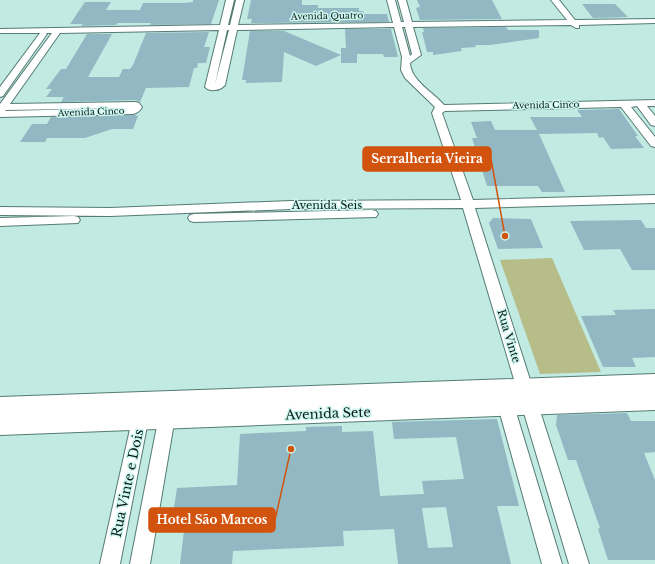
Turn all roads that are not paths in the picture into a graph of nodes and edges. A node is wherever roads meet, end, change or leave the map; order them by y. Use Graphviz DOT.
graph roads {
  1 [pos="230,0"];
  2 [pos="240,0"];
  3 [pos="392,0"];
  4 [pos="402,0"];
  5 [pos="555,0"];
  6 [pos="655,21"];
  7 [pos="574,24"];
  8 [pos="655,25"];
  9 [pos="398,27"];
  10 [pos="409,27"];
  11 [pos="223,30"];
  12 [pos="233,30"];
  13 [pos="0,31"];
  14 [pos="50,33"];
  15 [pos="0,36"];
  16 [pos="406,60"];
  17 [pos="0,94"];
  18 [pos="639,103"];
  19 [pos="655,103"];
  20 [pos="624,104"];
  21 [pos="439,109"];
  22 [pos="1,110"];
  23 [pos="655,123"];
  24 [pos="655,144"];
  25 [pos="655,199"];
  26 [pos="470,208"];
  27 [pos="655,208"];
  28 [pos="0,211"];
  29 [pos="0,222"];
  30 [pos="655,383"];
  31 [pos="527,397"];
  32 [pos="504,398"];
  33 [pos="655,401"];
  34 [pos="0,406"];
  35 [pos="168,410"];
  36 [pos="142,411"];
  37 [pos="0,425"];
  38 [pos="110,564"];
  39 [pos="140,564"];
  40 [pos="552,564"];
  41 [pos="579,564"];
  1 -- 11 [label="street"];
  2 -- 12 [label="street"];
  3 -- 9 [label="street"];
  4 -- 10 [label="street"];
  5 -- 7 [label="street"];
  6 -- 7 [label="street, Avenida Quatro"];
  7 -- 8 [label="street, Avenida Quatro"];
  7 -- 10 [label="street, Avenida Quatro"];
  9 -- 10 [label="street, Avenida Quatro"];
  9 -- 12 [label="street, Avenida Quatro"];
  9 -- 16 [label="street"];
  10 -- 16 [label="street"];
  11 -- 12 [label="street, Avenida Quatro"];
  11 -- 12 [label="street"];
  11 -- 14 [label="street, Avenida Quatro"];
  13 -- 14 [label="street, Avenida Quatro"];
  14 -- 15 [label="street, Avenida Quatro"];
  14 -- 17 [label="street"];
  14 -- 22 [label="street"];
  16 -- 21 [label="street"];
  18 -- 19 [label="street, Avenida Cinco"];
  18 -- 20 [label="street, Avenida Cinco"];
  18 -- 23 [label="street"];
  20 -- 21 [label="street, Avenida Cinco"];
  20 -- 24 [label="street"];
  21 -- 26 [label="street, Rua Vinte"];
  22 -- 22 [label="street, Avenida Cinco"];
  25 -- 26 [label="street, Avenida Seis"];
  26 -- 27 [label="street, Avenida Seis"];
  26 -- 28 [label="street, Avenida Seis"];
  26 -- 29 [label="street, Avenida Seis"];
  26 -- 31 [label="street, Rua Vinte"];
  30 -- 31 [label="street, Avenida Sete"];
  31 -- 32 [label="street, Avenida Sete"];
  31 -- 33 [label="street, Avenida Sete"];
  31 -- 41 [label="street, Rua Vinte"];
  32 -- 35 [label="street, Avenida Sete"];
  32 -- 40 [label="street"];
  34 -- 36 [label="street, Avenida Sete"];
  35 -- 36 [label="street, Avenida Sete"];
  35 -- 39 [label="street"];
  36 -- 37 [label="street, Avenida Sete"];
  36 -- 38 [label="street, Rua Vinte e Dois"];
}
